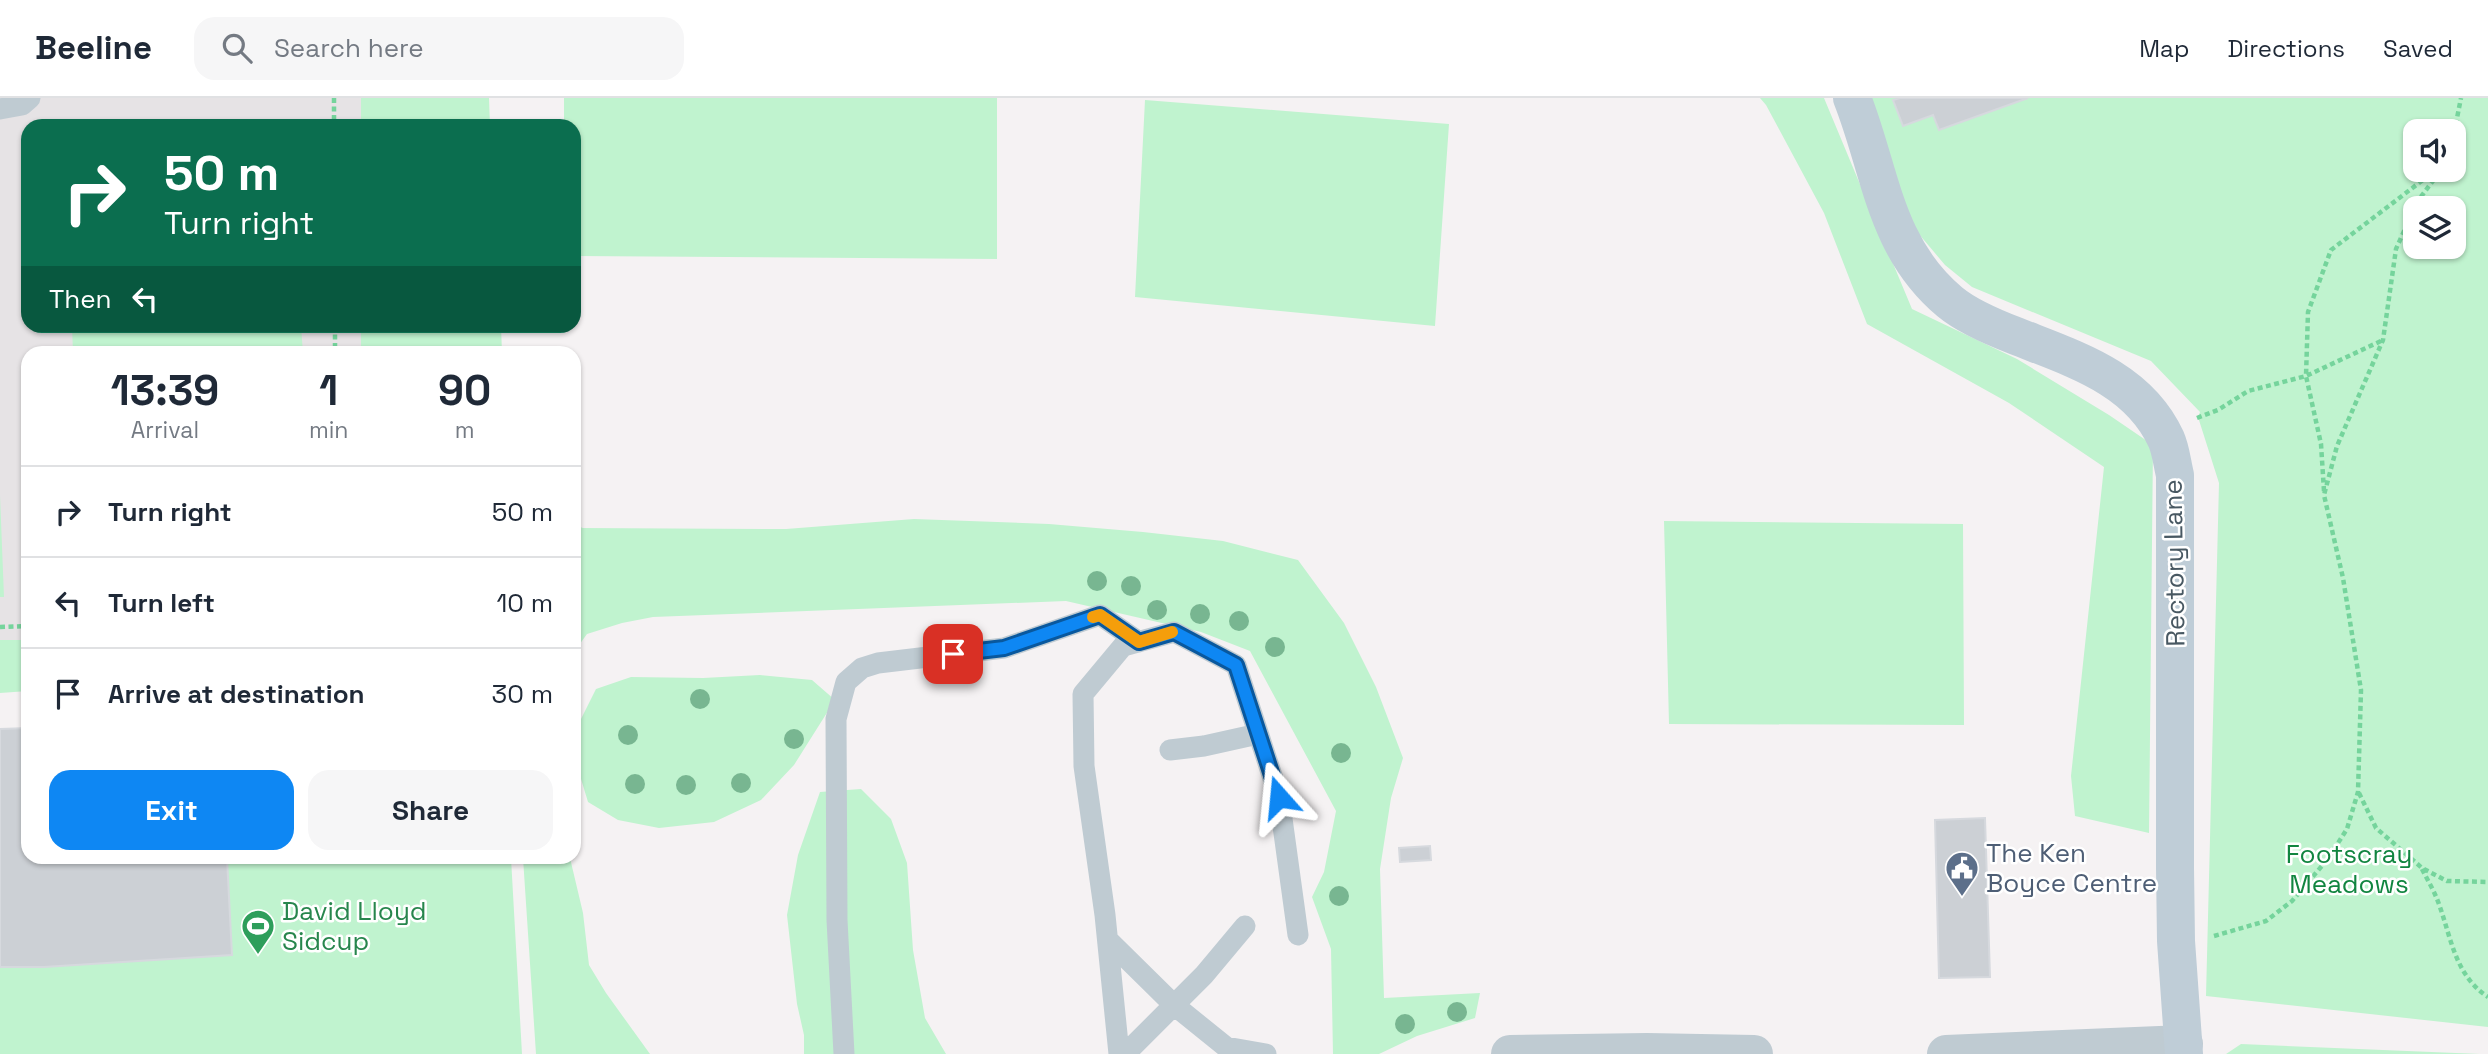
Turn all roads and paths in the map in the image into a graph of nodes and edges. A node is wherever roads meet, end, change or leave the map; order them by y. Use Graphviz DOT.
graph roads {
  1 [pos="30,98"];
  2 [pos="1852,98"];
  3 [pos="2461,98"];
  4 [pos="334,100"];
  5 [pos="0,109"];
  6 [pos="334,119"];
  7 [pos="2457,119"];
  8 [pos="2419,182"];
  9 [pos="2432,182"];
  10 [pos="2383,340"];
  11 [pos="2306,376"];
  12 [pos="2190,427"];
  13 [pos="2324,495"];
  14 [pos="21,626"];
  15 [pos="0,627"];
  16 [pos="1139,642"];
  17 [pos="1258,734"];
  18 [pos="1170,750"];
  19 [pos="2358,792"];
  20 [pos="2421,868"];
  21 [pos="2488,882"];
  22 [pos="1245,926"];
  23 [pos="1298,935"];
  24 [pos="2212,936"];
  25 [pos="1108,940"];
  26 [pos="2488,997"];
  27 [pos="1174,1005"];
  28 [pos="2184,1049"];
  29 [pos="844,1054"];
  30 [pos="1120,1054"];
  31 [pos="1266,1054"];
  32 [pos="1510,1054"];
  33 [pos="1754,1054"];
  34 [pos="1946,1054"];
  1 -- 5 [label="lane"];
  2 -- 28 [label="street, Rectory Lane"];
  3 -- 7 [label="path"];
  4 -- 6 [label="path"];
  8 -- 11 [label="path"];
  9 -- 10 [label="path"];
  10 -- 11 [label="path"];
  10 -- 13 [label="path"];
  11 -- 12 [label="path"];
  11 -- 13 [label="path"];
  13 -- 19 [label="path"];
  14 -- 15 [label="path"];
  16 -- 17 [label="lane"];
  16 -- 25 [label="lane"];
  16 -- 29 [label="lane"];
  17 -- 18 [label="lane"];
  17 -- 23 [label="lane"];
  19 -- 20 [label="path"];
  19 -- 24 [label="path"];
  20 -- 21 [label="path"];
  20 -- 26 [label="path"];
  22 -- 27 [label="lane"];
  25 -- 27 [label="lane"];
  25 -- 30 [label="lane"];
  27 -- 30 [label="lane"];
  27 -- 31 [label="lane"];
  28 -- 34 [label="street"];
  32 -- 33 [label="street"];
}
